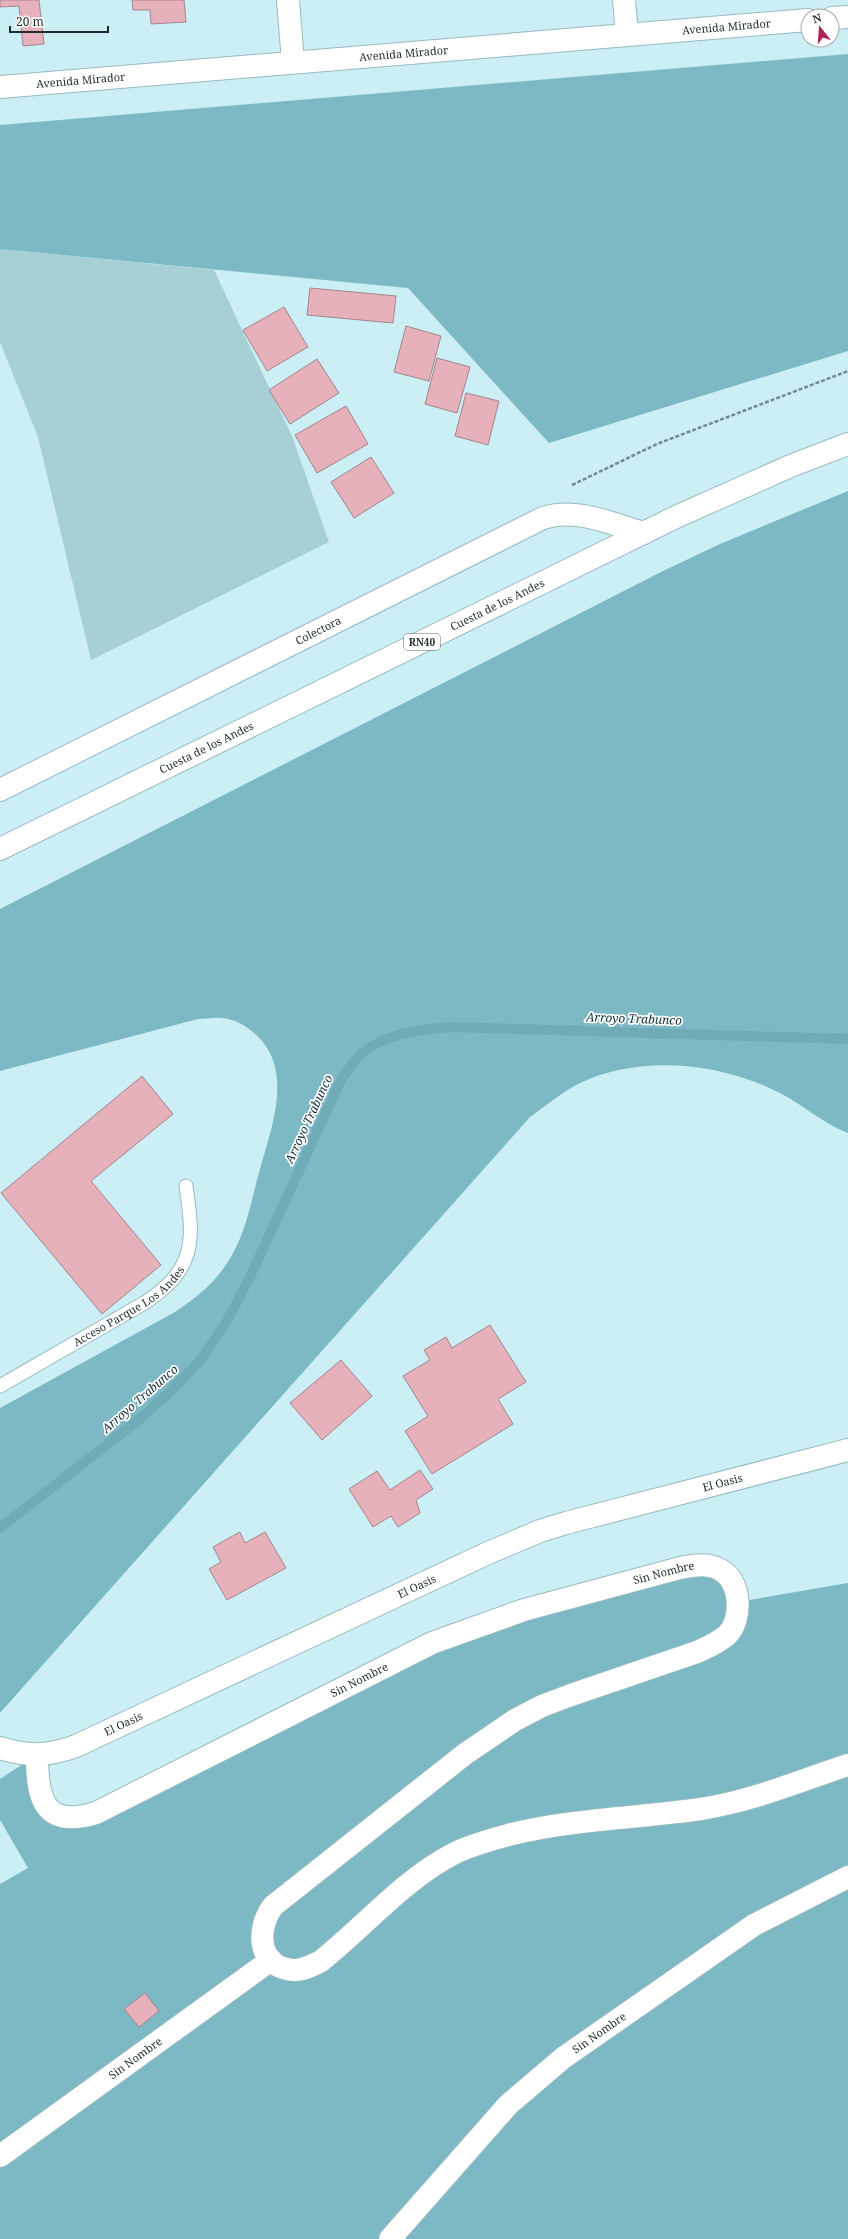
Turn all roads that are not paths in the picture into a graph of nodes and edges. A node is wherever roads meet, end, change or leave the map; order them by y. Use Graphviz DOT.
graph roads {
  1 [pos="288,0"];
  2 [pos="624,0"];
  3 [pos="800,21"];
  4 [pos="626,35"];
  5 [pos="293,62"];
  6 [pos="0,87"];
  7 [pos="848,444"];
  8 [pos="644,533"];
  9 [pos="0,790"];
  10 [pos="0,849"];
  11 [pos="186,1186"];
  12 [pos="0,1386"];
  13 [pos="848,1450"];
  14 [pos="0,1748"];
  15 [pos="37,1755"];
  16 [pos="848,1765"];
  17 [pos="848,1877"];
  18 [pos="271,1960"];
  19 [pos="0,2156"];
  20 [pos="390,2239"];
  1 -- 5 [label="street"];
  2 -- 4 [label="street"];
  3 -- 4 [label="street, Avenida Mirador"];
  4 -- 5 [label="street, Avenida Mirador"];
  5 -- 6 [label="street, Avenida Mirador"];
  7 -- 8 [label="street, Cuesta de los Andes / RN40"];
  8 -- 9 [label="street, Colectora"];
  8 -- 10 [label="street, Cuesta de los Andes / RN40"];
  11 -- 12 [label="lane, Acceso Parque Los Andes"];
  13 -- 15 [label="street, El Oasis"];
  14 -- 15 [label="street, El Oasis"];
  15 -- 18 [label="street, Sin Nombre"];
  16 -- 18 [label="street"];
  17 -- 20 [label="street, Sin Nombre"];
  18 -- 19 [label="street, Sin Nombre"];
}
